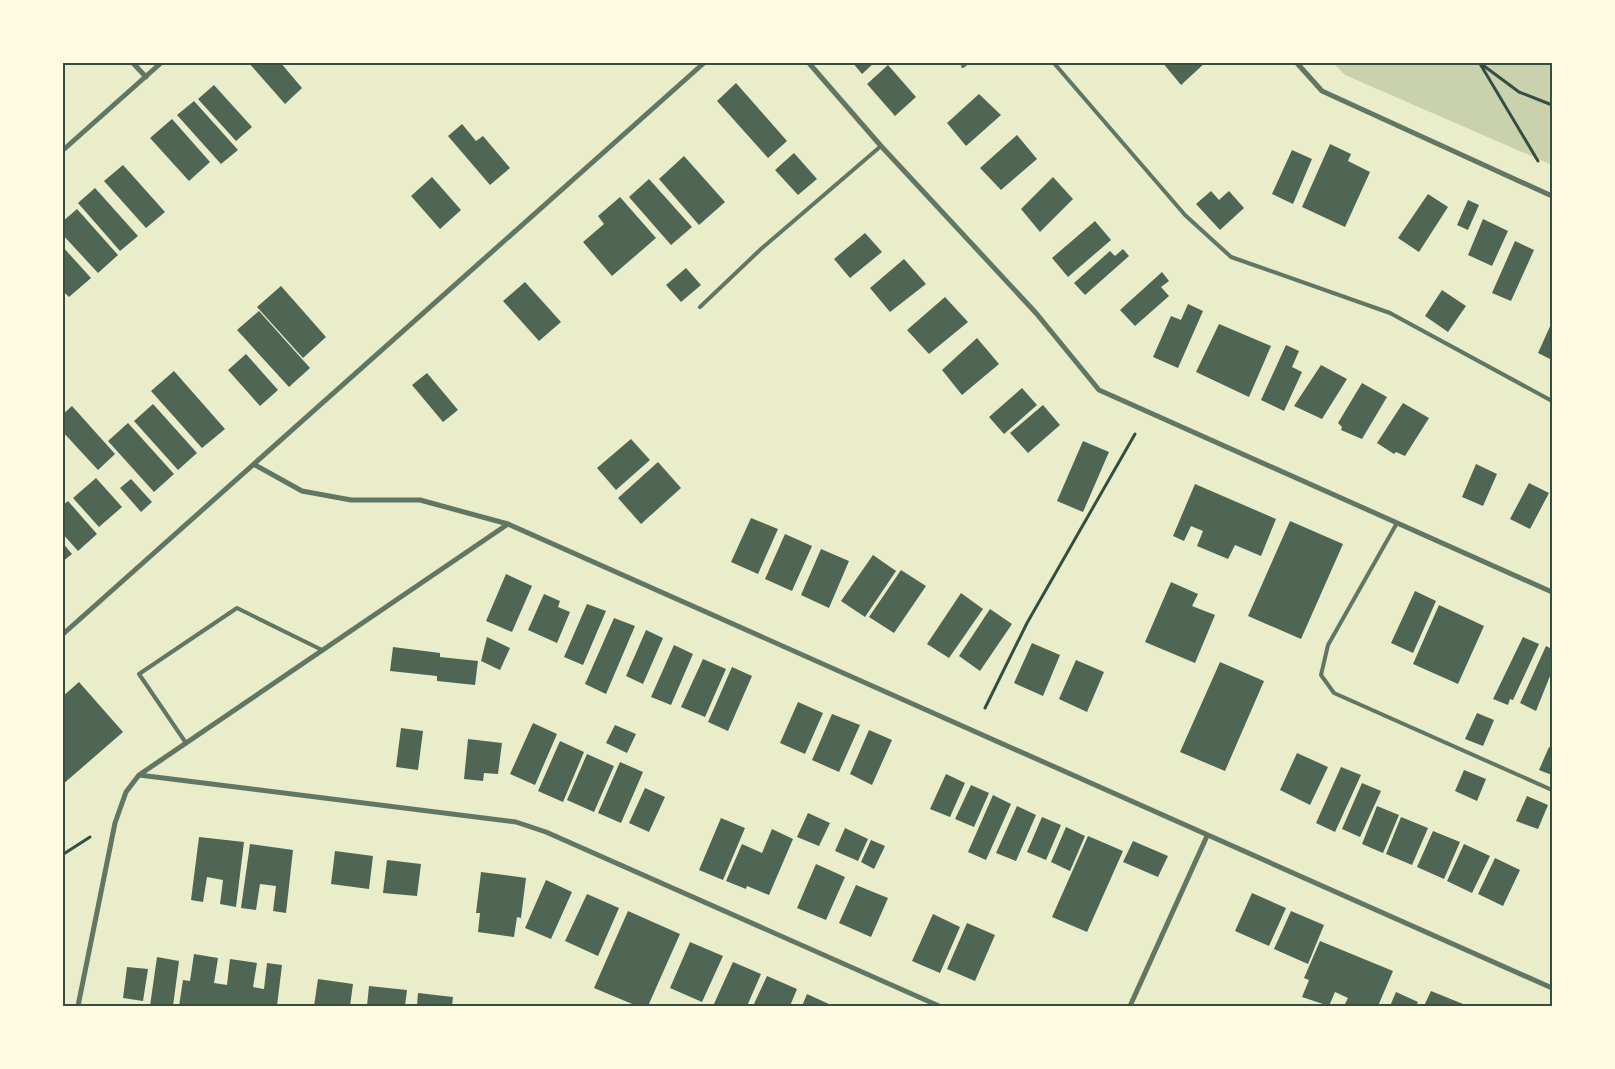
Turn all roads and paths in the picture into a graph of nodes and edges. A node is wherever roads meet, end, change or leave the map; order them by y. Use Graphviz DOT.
graph roads {
  1 [pos="132,62"];
  2 [pos="162,62"];
  3 [pos="705,62"];
  4 [pos="808,62"];
  5 [pos="968,62"];
  6 [pos="1053,62"];
  7 [pos="1296,62"];
  8 [pos="1479,62"];
  9 [pos="964,66"];
  10 [pos="146,77"];
  11 [pos="1552,105"];
  12 [pos="881,146"];
  13 [pos="62,152"];
  14 [pos="1538,162"];
  15 [pos="1552,196"];
  16 [pos="700,307"];
  17 [pos="1552,401"];
  18 [pos="1136,434"];
  19 [pos="255,466"];
  20 [pos="1398,523"];
  21 [pos="508,524"];
  22 [pos="1552,592"];
  23 [pos="62,635"];
  24 [pos="322,650"];
  25 [pos="985,708"];
  26 [pos="186,743"];
  27 [pos="138,775"];
  28 [pos="1552,790"];
  29 [pos="1207,836"];
  30 [pos="90,837"];
  31 [pos="62,854"];
  32 [pos="1552,988"];
  33 [pos="78,1006"];
  34 [pos="939,1006"];
  35 [pos="1130,1006"];
  1 -- 10 [label="street"];
  2 -- 10 [label="street"];
  3 -- 19 [label="street"];
  4 -- 12 [label="street"];
  5 -- 9 [label="lane"];
  6 -- 17 [label="lane"];
  7 -- 15 [label="street"];
  8 -- 11 [label="path"];
  8 -- 14 [label="path"];
  10 -- 13 [label="street"];
  12 -- 16 [label="lane"];
  12 -- 20 [label="street"];
  18 -- 25 [label="path"];
  19 -- 21 [label="street"];
  19 -- 23 [label="street"];
  20 -- 22 [label="street"];
  20 -- 28 [label="lane"];
  21 -- 24 [label="street"];
  21 -- 29 [label="street"];
  24 -- 26 [label="street"];
  24 -- 26 [label="lane"];
  26 -- 27 [label="street"];
  27 -- 33 [label="street"];
  27 -- 34 [label="street"];
  29 -- 32 [label="street"];
  29 -- 35 [label="street"];
  30 -- 31 [label="path"];
}
